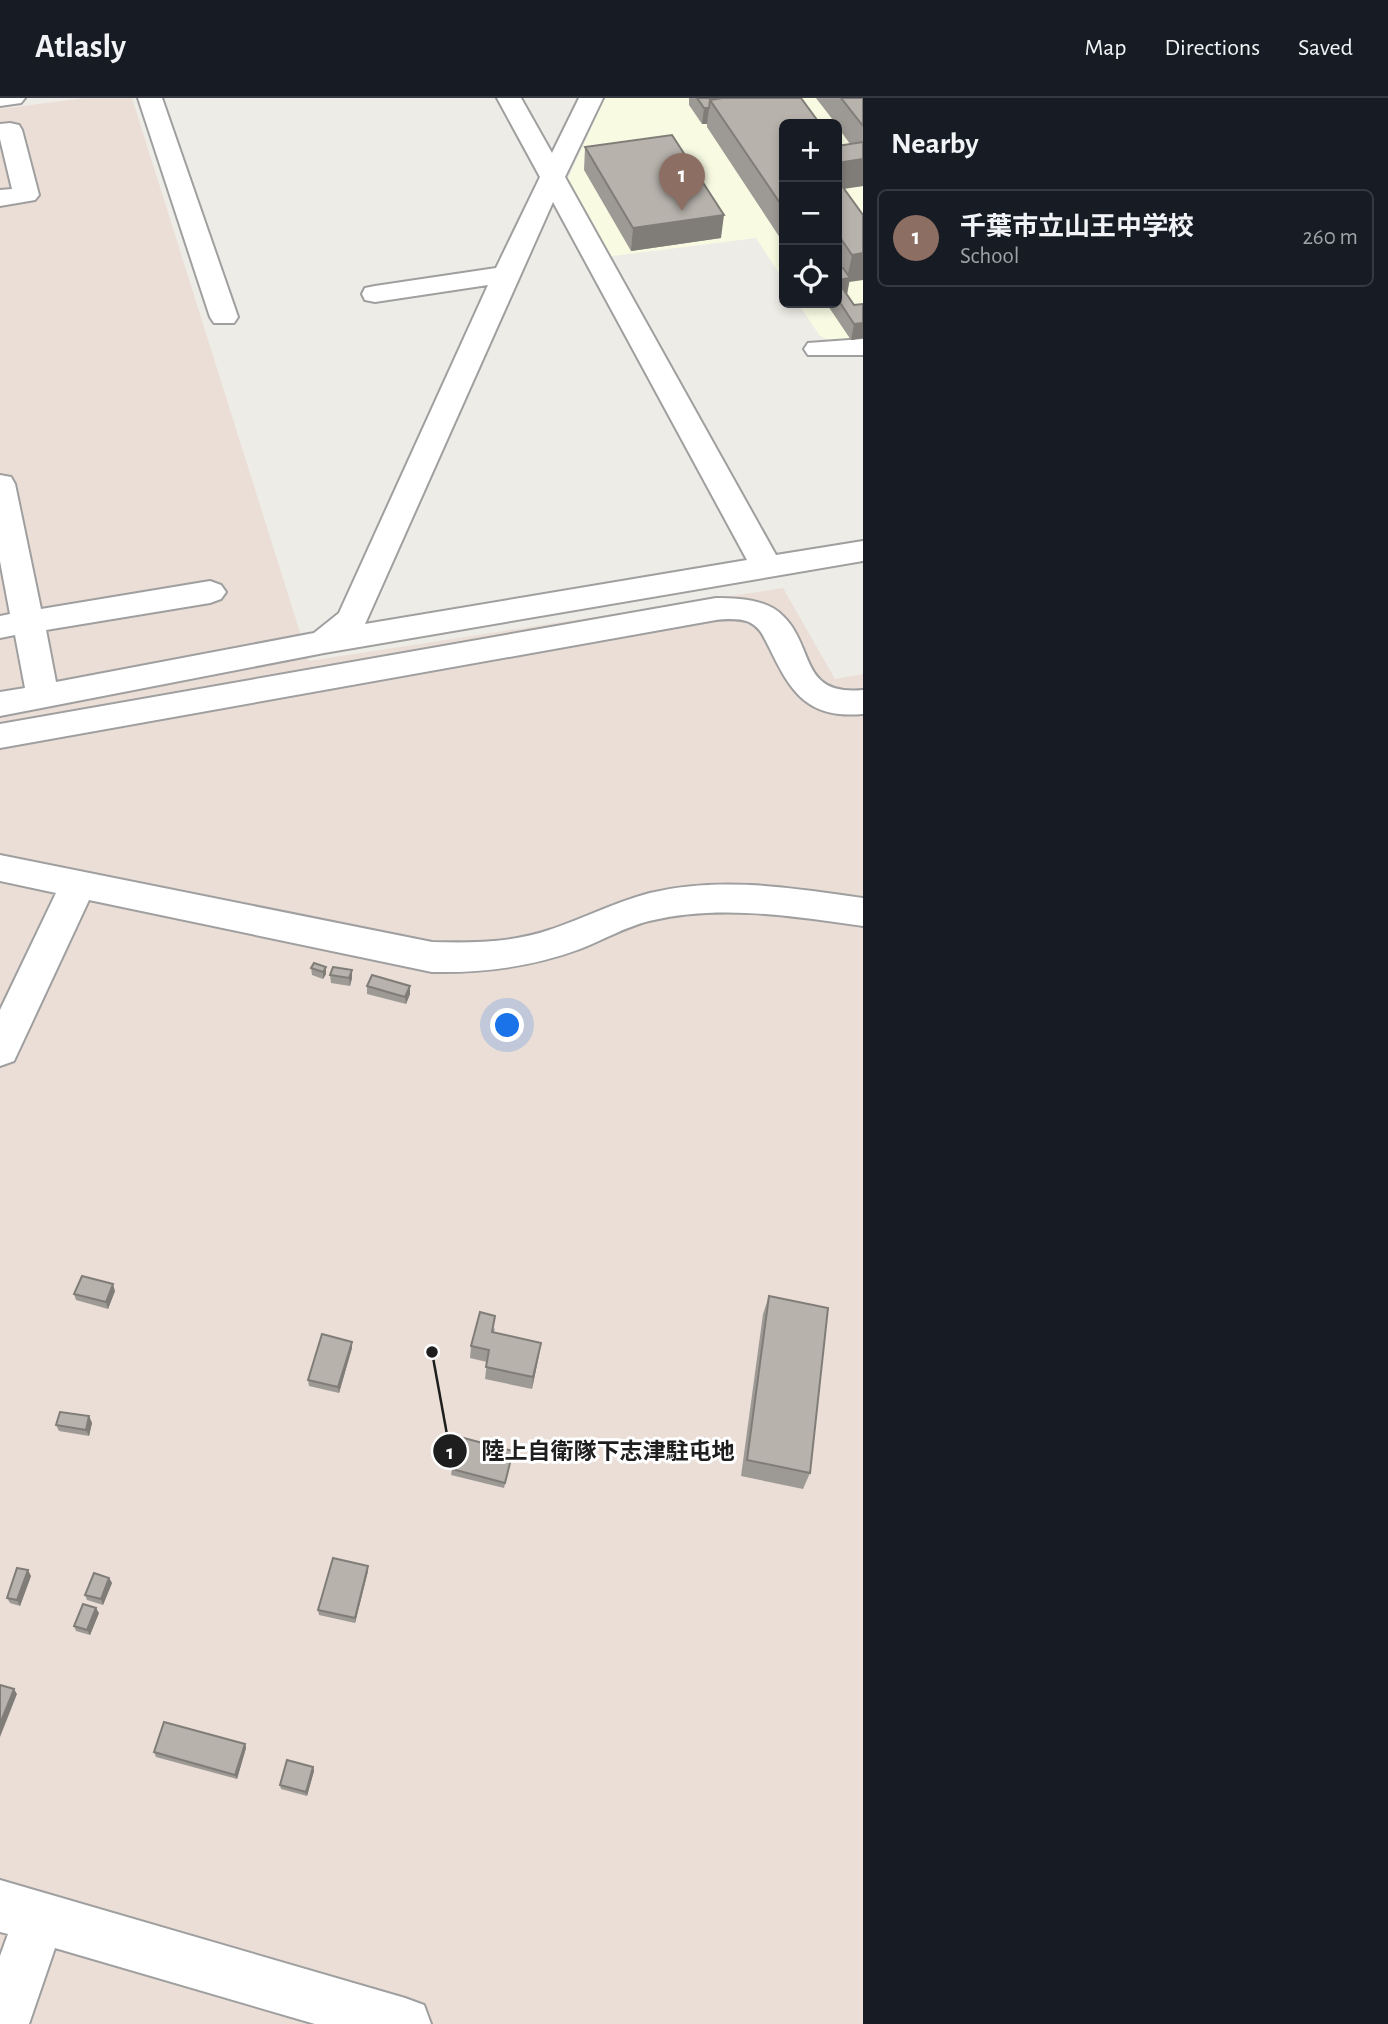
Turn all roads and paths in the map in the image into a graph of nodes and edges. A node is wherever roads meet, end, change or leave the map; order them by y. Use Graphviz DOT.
graph roads {
  1 [pos="13,98"];
  2 [pos="150,98"];
  3 [pos="509,98"];
  4 [pos="590,98"];
  5 [pos="0,99"];
  6 [pos="0,131"];
  7 [pos="552,178"];
  8 [pos="0,198"];
  9 [pos="506,274"];
  10 [pos="375,294"];
  11 [pos="224,317"];
  12 [pos="863,347"];
  13 [pos="818,349"];
  14 [pos="0,484"];
  15 [pos="863,551"];
  16 [pos="767,568"];
  17 [pos="210,592"];
  18 [pos="13,624"];
  19 [pos="324,642"];
  20 [pos="43,697"];
  21 [pos="863,702"];
  22 [pos="0,704"];
  23 [pos="0,736"];
  24 [pos="0,868"];
  25 [pos="79,882"];
  26 [pos="863,912"];
  27 [pos="0,1050"];
  28 [pos="19,1912"];
  29 [pos="3,2024"];
  30 [pos="405,2024"];
  1 -- 5 [label="street"];
  2 -- 11 [label="street"];
  3 -- 7 [label="street"];
  4 -- 7 [label="street"];
  6 -- 8 [label="street"];
  7 -- 9 [label="street"];
  7 -- 16 [label="street"];
  9 -- 10 [label="street"];
  9 -- 19 [label="street"];
  12 -- 13 [label="street"];
  14 -- 18 [label="street"];
  15 -- 16 [label="street"];
  16 -- 19 [label="street"];
  17 -- 18 [label="street"];
  18 -- 20 [label="street"];
  19 -- 20 [label="street"];
  20 -- 22 [label="street"];
  21 -- 23 [label="street"];
  24 -- 25 [label="street"];
  25 -- 26 [label="street"];
  25 -- 27 [label="street"];
  28 -- 29 [label="street"];
  28 -- 30 [label="street"];
}
